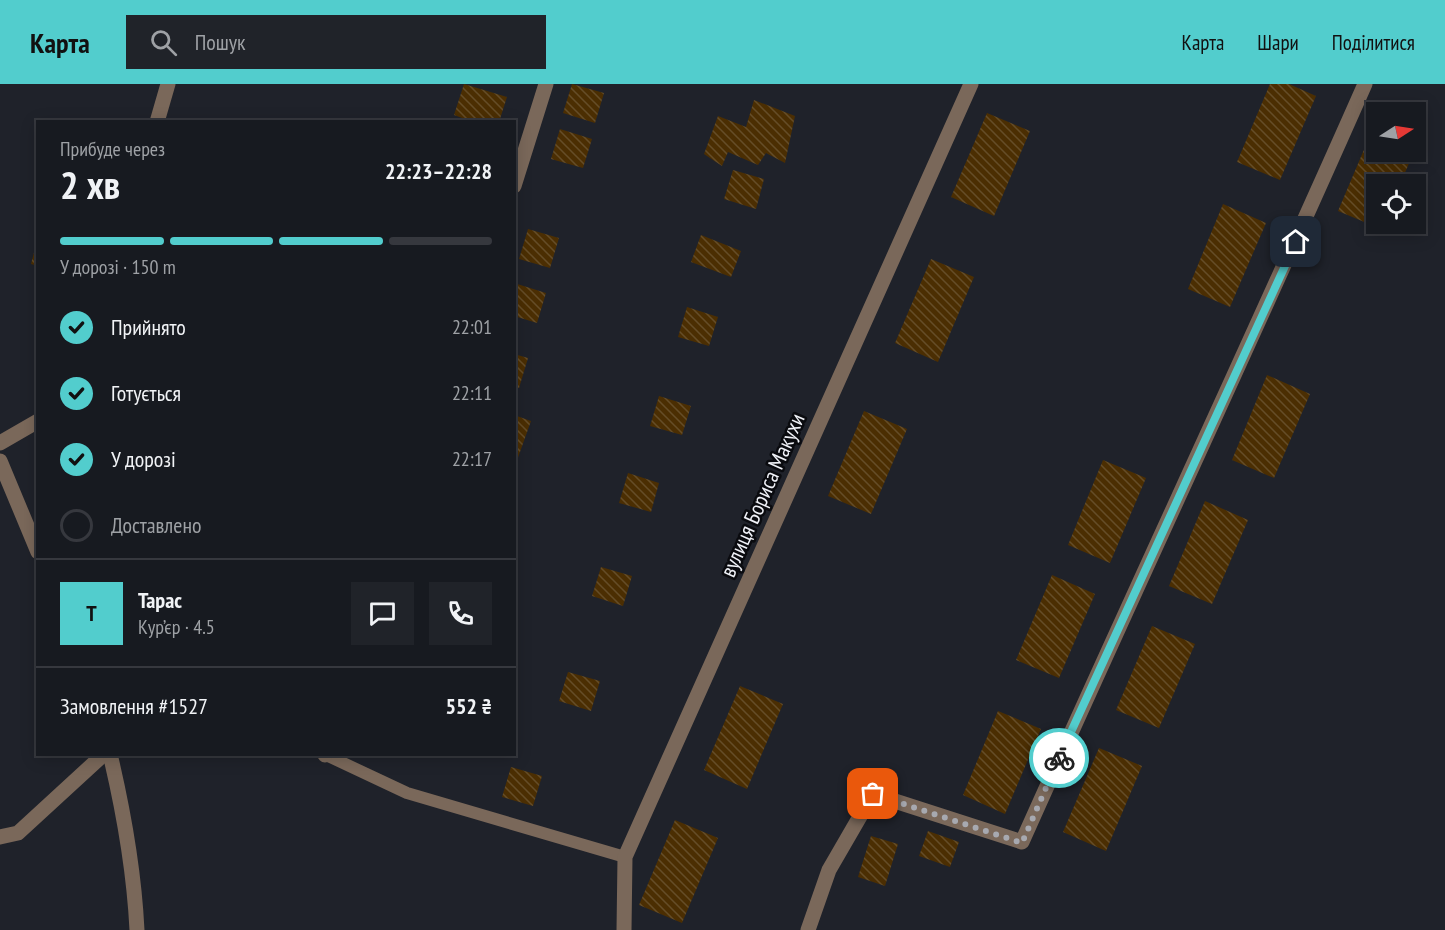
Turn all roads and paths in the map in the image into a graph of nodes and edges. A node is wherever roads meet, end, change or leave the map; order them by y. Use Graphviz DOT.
graph roads {
  1 [pos="168,84"];
  2 [pos="546,84"];
  3 [pos="971,84"];
  4 [pos="1365,84"];
  5 [pos="158,120"];
  6 [pos="516,180"];
  7 [pos="36,422"];
  8 [pos="0,443"];
  9 [pos="0,461"];
  10 [pos="36,547"];
  11 [pos="102,756"];
  12 [pos="110,756"];
  13 [pos="327,756"];
  14 [pos="0,837"];
  15 [pos="625,857"];
  16 [pos="137,930"];
  17 [pos="624,930"];
  18 [pos="808,930"];
  1 -- 5 [label="street"];
  2 -- 6 [label="street"];
  3 -- 15 [label="street, вулиця Бориса Макухи"];
  4 -- 18 [label="street"];
  7 -- 8 [label="street"];
  9 -- 10 [label="street"];
  11 -- 14 [label="street"];
  12 -- 16 [label="street"];
  13 -- 15 [label="lane"];
  15 -- 17 [label="street, вулиця Бориса Макухи"];
}
